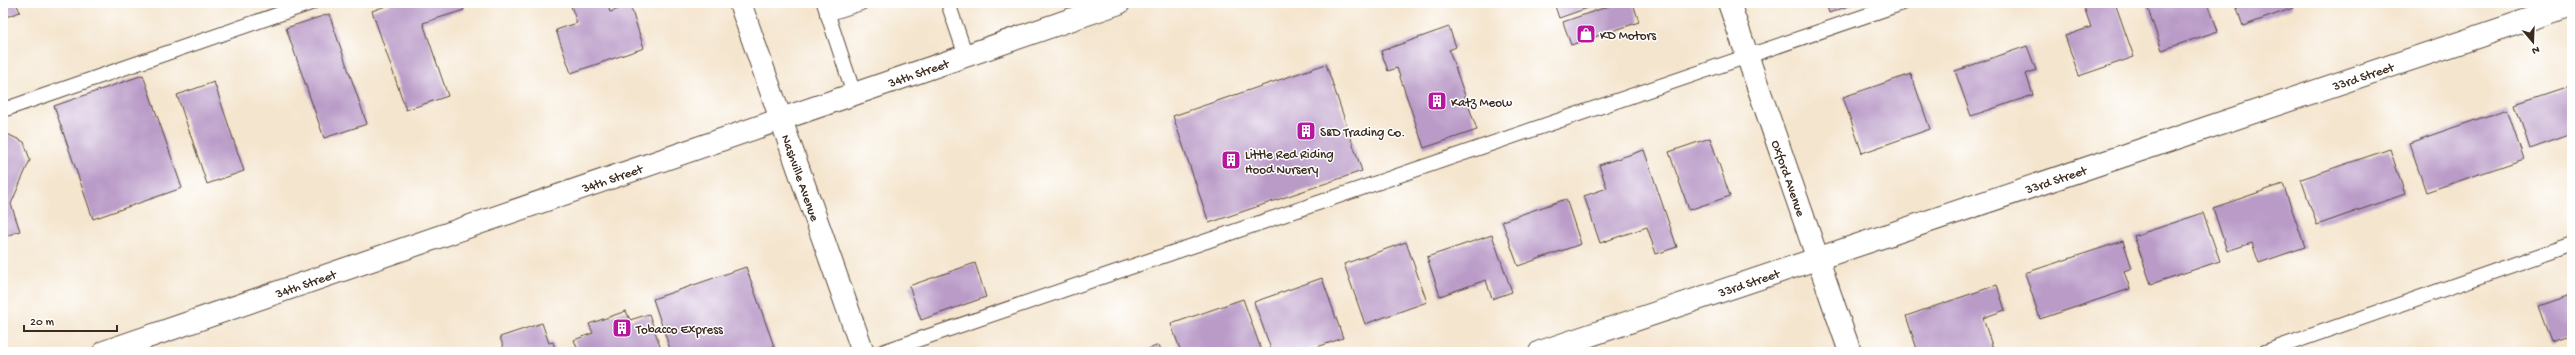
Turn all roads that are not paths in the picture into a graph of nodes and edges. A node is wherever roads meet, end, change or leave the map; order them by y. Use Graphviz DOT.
graph roads {
  1 [pos="311,3"];
  2 [pos="740,3"];
  3 [pos="861,3"];
  4 [pos="948,3"];
  5 [pos="1119,3"];
  6 [pos="1728,3"];
  7 [pos="1903,3"];
  8 [pos="2572,5"];
  9 [pos="826,9"];
  10 [pos="966,56"];
  11 [pos="1747,58"];
  12 [pos="854,94"];
  13 [pos="3,110"];
  14 [pos="782,119"];
  15 [pos="2572,244"];
  16 [pos="1817,259"];
  17 [pos="109,351"];
  18 [pos="862,352"];
  19 [pos="882,352"];
  20 [pos="1540,352"];
  21 [pos="1850,352"];
  22 [pos="2265,352"];
  1 -- 13 [label="lane"];
  2 -- 14 [label="street, Nashville Avenue"];
  3 -- 9 [label="lane"];
  4 -- 10 [label="lane"];
  5 -- 10 [label="street, 34th Street"];
  6 -- 11 [label="street, Oxford Avenue"];
  7 -- 11 [label="lane"];
  8 -- 16 [label="street, 33rd Street"];
  9 -- 12 [label="lane"];
  10 -- 12 [label="street, 34th Street"];
  11 -- 16 [label="street, Oxford Avenue"];
  11 -- 19 [label="lane"];
  12 -- 14 [label="street, 34th Street"];
  14 -- 17 [label="street, 34th Street"];
  14 -- 18 [label="street, Nashville Avenue"];
  15 -- 22 [label="lane"];
  16 -- 20 [label="street, 33rd Street"];
  16 -- 21 [label="street, Oxford Avenue"];
}
